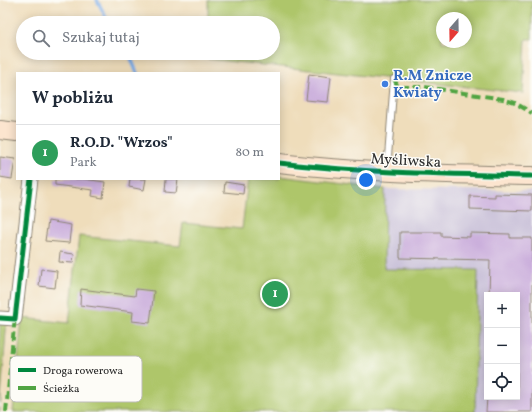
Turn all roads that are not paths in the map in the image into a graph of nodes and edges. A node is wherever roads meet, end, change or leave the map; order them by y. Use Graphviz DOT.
graph roads {
  1 [pos="394,79"];
  2 [pos="0,130"];
  3 [pos="16,132"];
  4 [pos="280,163"];
  5 [pos="386,172"];
  6 [pos="532,176"];
  7 [pos="31,180"];
  8 [pos="0,318"];
  1 -- 5 [label="lane"];
  2 -- 3 [label="street"];
  4 -- 5 [label="street, Myśliwska"];
  5 -- 6 [label="street, Myśliwska"];
  7 -- 8 [label="street"];
}
